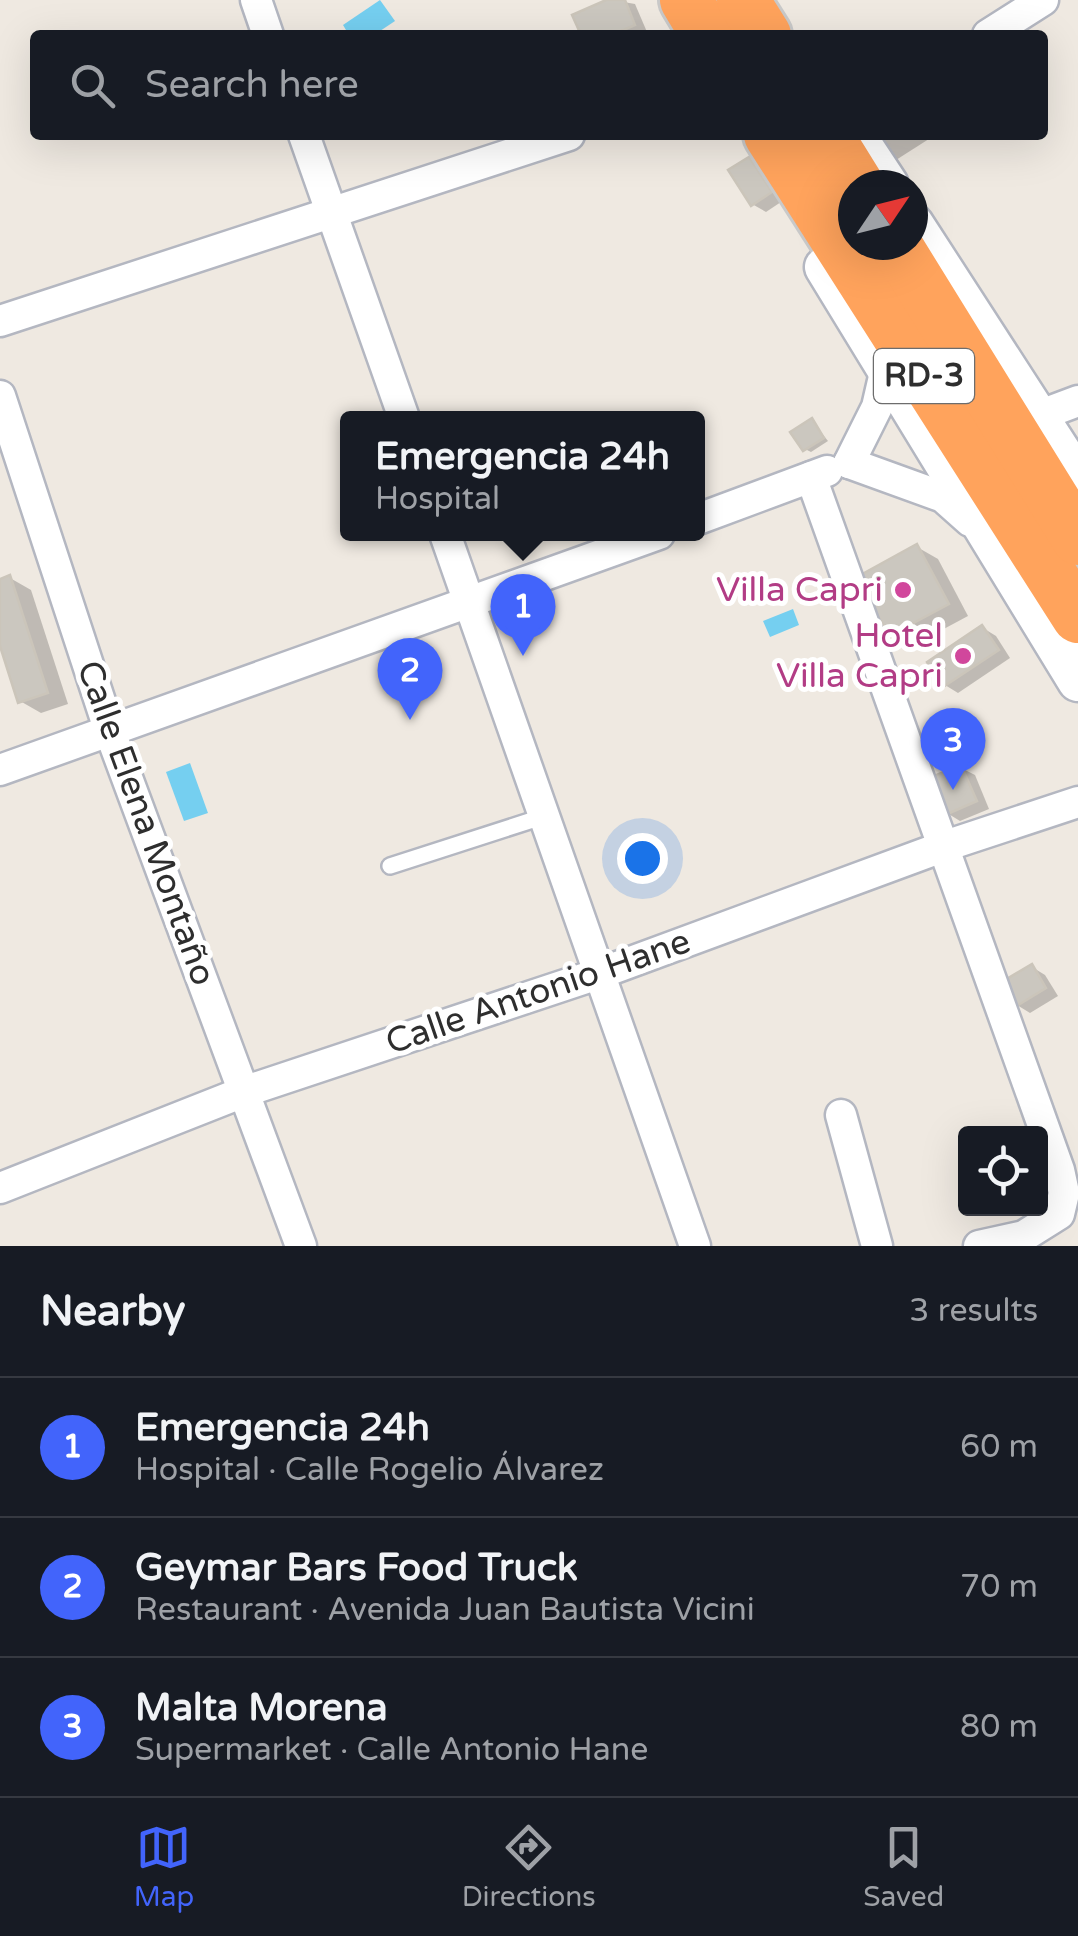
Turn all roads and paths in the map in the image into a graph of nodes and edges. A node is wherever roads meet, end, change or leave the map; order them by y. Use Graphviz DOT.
graph roads {
  1 [pos="256,0"];
  2 [pos="664,0"];
  3 [pos="686,0"];
  4 [pos="743,0"];
  5 [pos="766,0"];
  6 [pos="1043,0"];
  7 [pos="266,30"];
  8 [pos="683,30"];
  9 [pos="704,30"];
  10 [pos="762,30"];
  11 [pos="786,30"];
  12 [pos="996,30"];
  13 [pos="306,140"];
  14 [pos="553,140"];
  15 [pos="749,140"];
  16 [pos="773,140"];
  17 [pos="830,140"];
  18 [pos="858,140"];
  19 [pos="849,170"];
  20 [pos="878,170"];
  21 [pos="332,212"];
  22 [pos="928,247"];
  23 [pos="905,260"];
  24 [pos="0,321"];
  25 [pos="886,368"];
  26 [pos="0,396"];
  27 [pos="1078,401"];
  28 [pos="402,411"];
  29 [pos="1038,416"];
  30 [pos="848,463"];
  31 [pos="811,477"];
  32 [pos="1078,479"];
  33 [pos="705,516"];
  34 [pos="1078,538"];
  35 [pos="448,541"];
  36 [pos="640,541"];
  37 [pos="992,542"];
  38 [pos="470,604"];
  39 [pos="1078,617"];
  40 [pos="1078,681"];
  41 [pos="110,732"];
  42 [pos="0,770"];
  43 [pos="1078,802"];
  44 [pos="545,816"];
  45 [pos="945,846"];
  46 [pos="390,866"];
  47 [pos="601,973"];
  48 [pos="246,1091"];
  49 [pos="840,1115"];
  50 [pos="0,1188"];
  51 [pos="301,1246"];
  52 [pos="695,1246"];
  53 [pos="877,1246"];
  54 [pos="979,1246"];
  1 -- 7 [label="street"];
  2 -- 8 [label="main road"];
  3 -- 9 [label="highway"];
  4 -- 10 [label="highway"];
  5 -- 11 [label="main road"];
  6 -- 12 [label="street"];
  13 -- 21 [label="street"];
  14 -- 21 [label="street"];
  15 -- 25 [label="main road"];
  16 -- 39 [label="highway, RD-3"];
  17 -- 19 [label="highway"];
  18 -- 20 [label="main road"];
  21 -- 24 [label="street"];
  21 -- 28 [label="street"];
  22 -- 29 [label="main road"];
  23 -- 34 [label="highway, RD-3"];
  25 -- 30 [label="street"];
  25 -- 37 [label="main road"];
  26 -- 41 [label="street, Calle Elena Montaño"];
  27 -- 29 [label="street"];
  29 -- 32 [label="main road"];
  30 -- 31 [label="street"];
  30 -- 37 [label="street"];
  31 -- 33 [label="street"];
  31 -- 45 [label="street"];
  35 -- 38 [label="street"];
  36 -- 38 [label="street"];
  37 -- 40 [label="main road"];
  38 -- 41 [label="street"];
  38 -- 44 [label="street"];
  41 -- 42 [label="street"];
  41 -- 48 [label="street, Calle Elena Montaño"];
  43 -- 45 [label="street, Calle Antonio Hane"];
  44 -- 46 [label="lane"];
  44 -- 47 [label="street"];
  45 -- 47 [label="street, Calle Antonio Hane"];
  45 -- 54 [label="street"];
  47 -- 48 [label="street, Calle Antonio Hane"];
  47 -- 52 [label="street"];
  48 -- 50 [label="street, Calle Antonio Hane"];
  48 -- 51 [label="street, Calle Elena Montaño"];
  49 -- 53 [label="street"];
}
